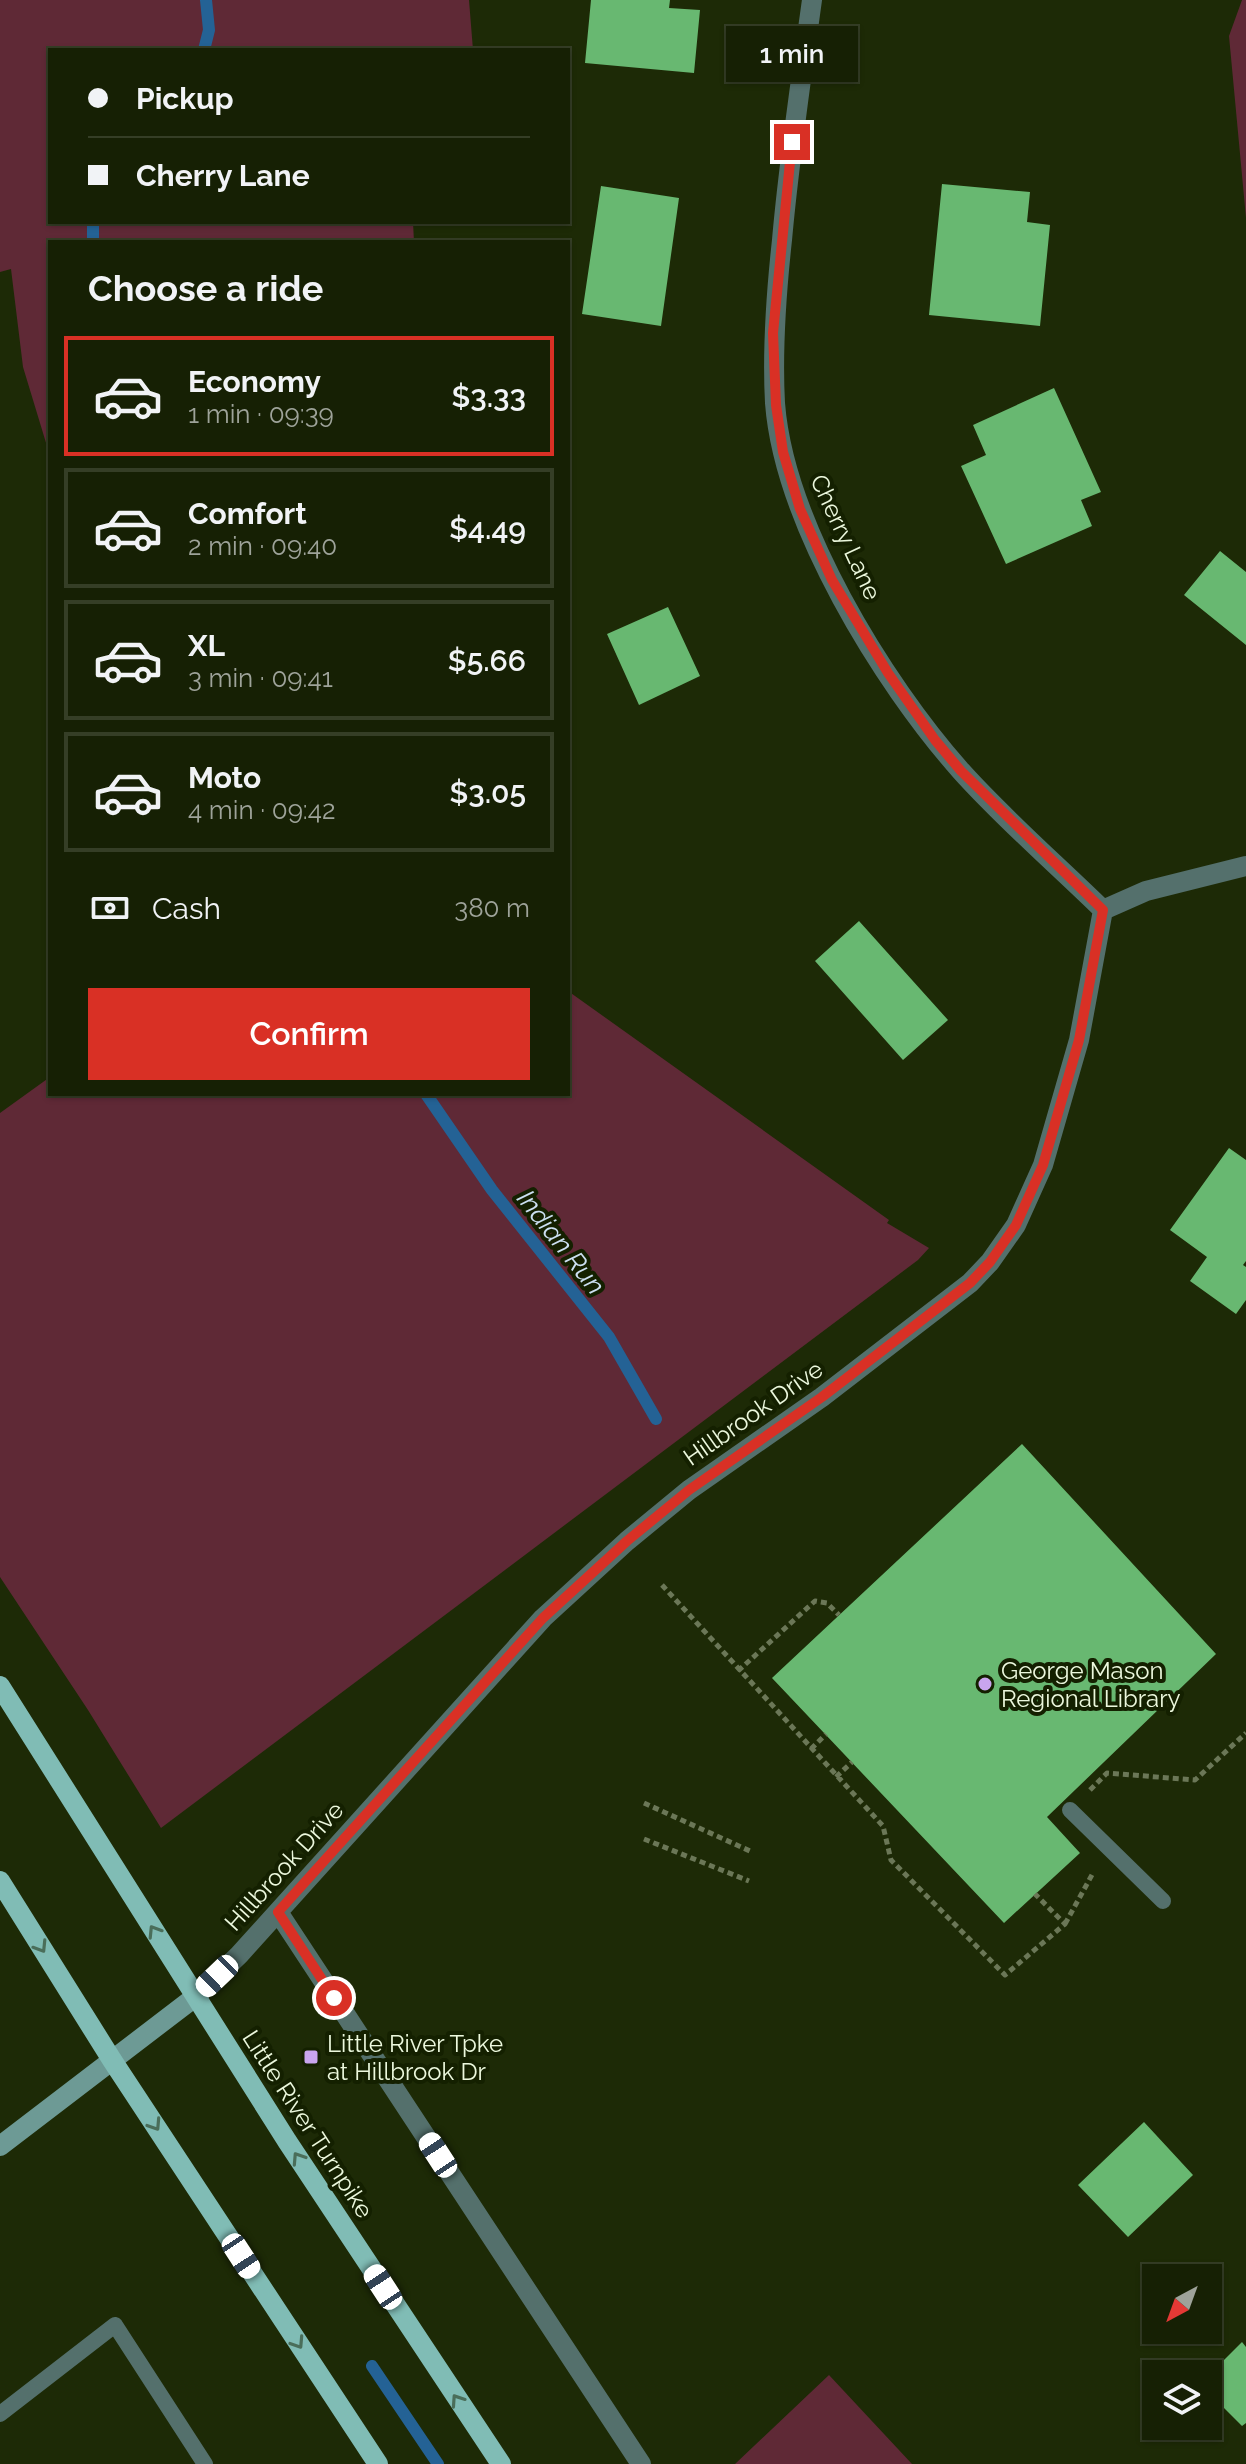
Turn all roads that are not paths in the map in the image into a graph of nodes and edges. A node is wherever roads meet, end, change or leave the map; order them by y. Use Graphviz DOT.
graph roads {
  1 [pos="812,0"];
  2 [pos="1246,866"];
  3 [pos="1103,910"];
  4 [pos="0,1686"];
  5 [pos="1070,1810"];
  6 [pos="0,1881"];
  7 [pos="1163,1901"];
  8 [pos="278,1912"];
  9 [pos="195,1997"];
  10 [pos="112,2060"];
  11 [pos="0,2146"];
  12 [pos="0,2414"];
  13 [pos="205,2464"];
  14 [pos="378,2464"];
  15 [pos="501,2464"];
  16 [pos="641,2464"];
  1 -- 3 [label="street, Cherry Lane"];
  2 -- 3 [label="street"];
  3 -- 8 [label="street, Hillbrook Drive"];
  9 -- 4 [label="main road, Little River Turnpike, one-way"];
  5 -- 7 [label="lane"];
  6 -- 10 [label="main road, one-way"];
  8 -- 9 [label="street, Hillbrook Drive"];
  8 -- 16 [label="street"];
  9 -- 10 [label="street"];
  15 -- 9 [label="main road, Little River Turnpike, one-way"];
  10 -- 11 [label="street"];
  10 -- 14 [label="main road, one-way"];
  12 -- 13 [label="lane"];
}
